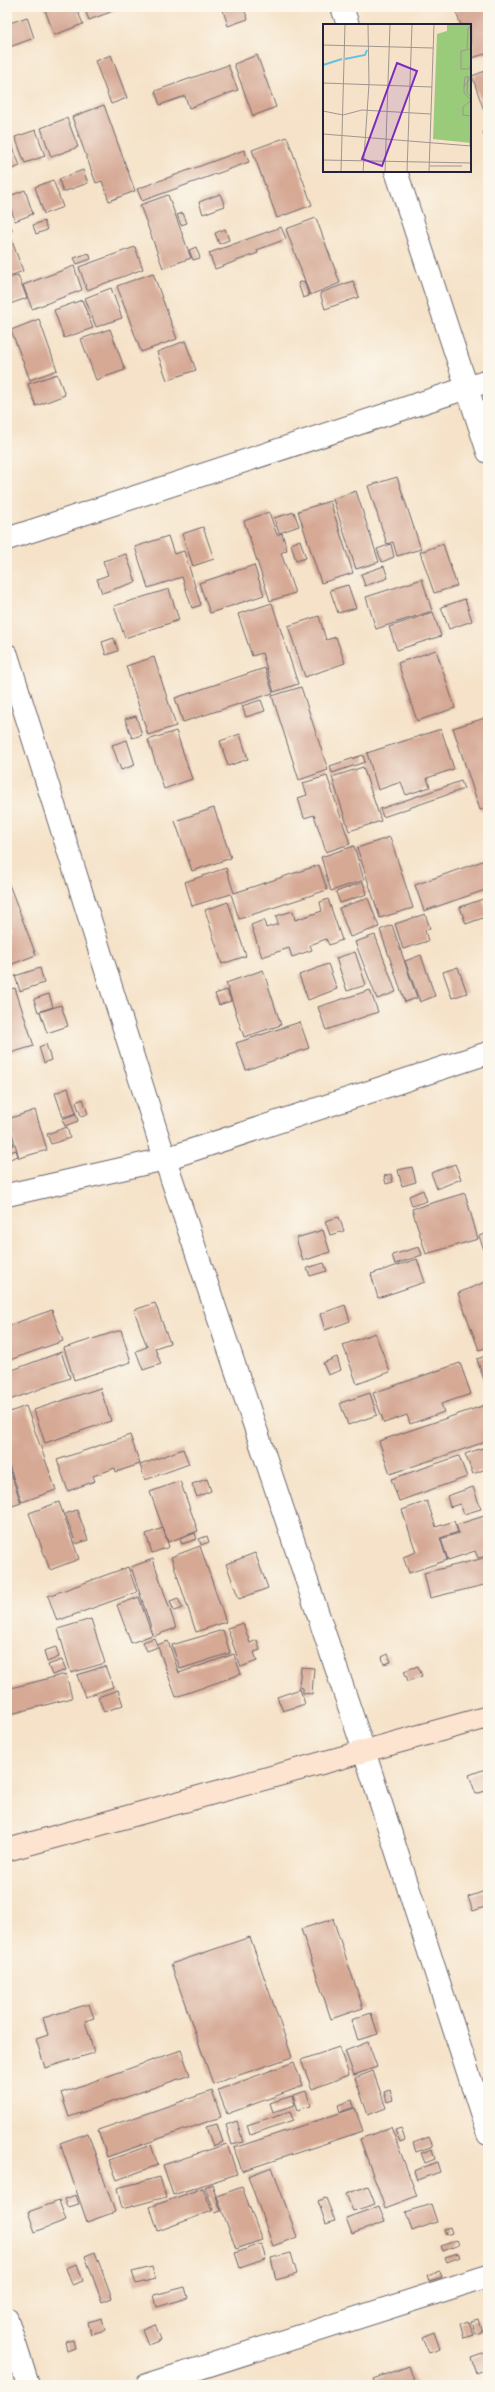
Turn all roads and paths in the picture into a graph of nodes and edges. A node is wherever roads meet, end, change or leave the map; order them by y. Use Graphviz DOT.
graph roads {
  1 [pos="342,7"];
  2 [pos="348,24"];
  3 [pos="396,172"];
  4 [pos="488,381"];
  5 [pos="467,388"];
  6 [pos="488,452"];
  7 [pos="7,539"];
  8 [pos="7,655"];
  9 [pos="488,1054"];
  10 [pos="165,1158"];
  11 [pos="7,1195"];
  12 [pos="488,1717"];
  13 [pos="364,1751"];
  14 [pos="7,1850"];
  15 [pos="488,2134"];
  16 [pos="488,2276"];
  17 [pos="7,2319"];
  18 [pos="28,2385"];
  19 [pos="147,2385"];
  1 -- 2 [label="street"];
  3 -- 5 [label="street"];
  4 -- 5 [label="street"];
  5 -- 6 [label="street"];
  5 -- 7 [label="street"];
  8 -- 10 [label="street"];
  9 -- 10 [label="street"];
  10 -- 11 [label="street"];
  10 -- 13 [label="street"];
  12 -- 13 [label="main road"];
  13 -- 14 [label="main road"];
  13 -- 15 [label="street"];
  16 -- 19 [label="street"];
  17 -- 18 [label="street"];
}
